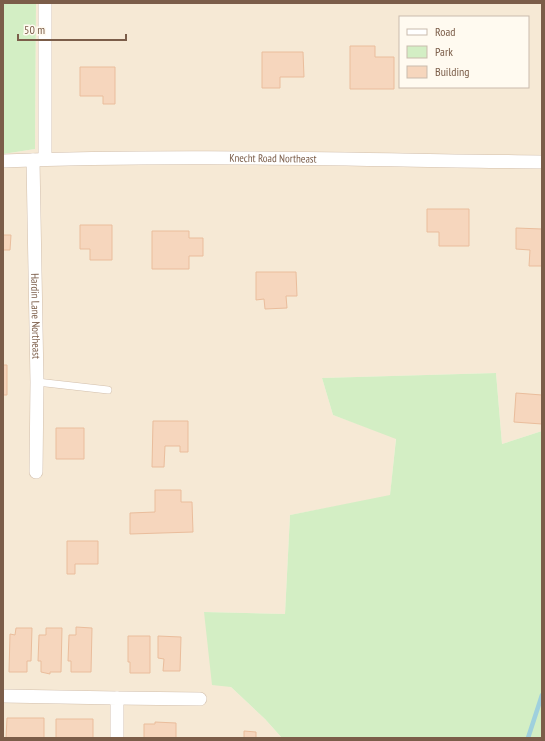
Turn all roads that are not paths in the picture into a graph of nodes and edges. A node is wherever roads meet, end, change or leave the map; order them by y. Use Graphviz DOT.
graph roads {
  1 [pos="45,3"];
  2 [pos="39,159"];
  3 [pos="3,161"];
  4 [pos="542,162"];
  5 [pos="37,382"];
  6 [pos="108,390"];
  7 [pos="36,472"];
  8 [pos="3,696"];
  9 [pos="117,698"];
  10 [pos="200,699"];
  11 [pos="117,738"];
  1 -- 2 [label="street, Hardin Lane Northeast"];
  2 -- 3 [label="street, Knecht Road Northeast"];
  2 -- 4 [label="street, Knecht Road Northeast"];
  2 -- 5 [label="street, Hardin Lane Northeast"];
  5 -- 6 [label="lane"];
  5 -- 7 [label="street, Hardin Lane Northeast"];
  8 -- 9 [label="street"];
  9 -- 10 [label="street"];
  9 -- 11 [label="street"];
}
